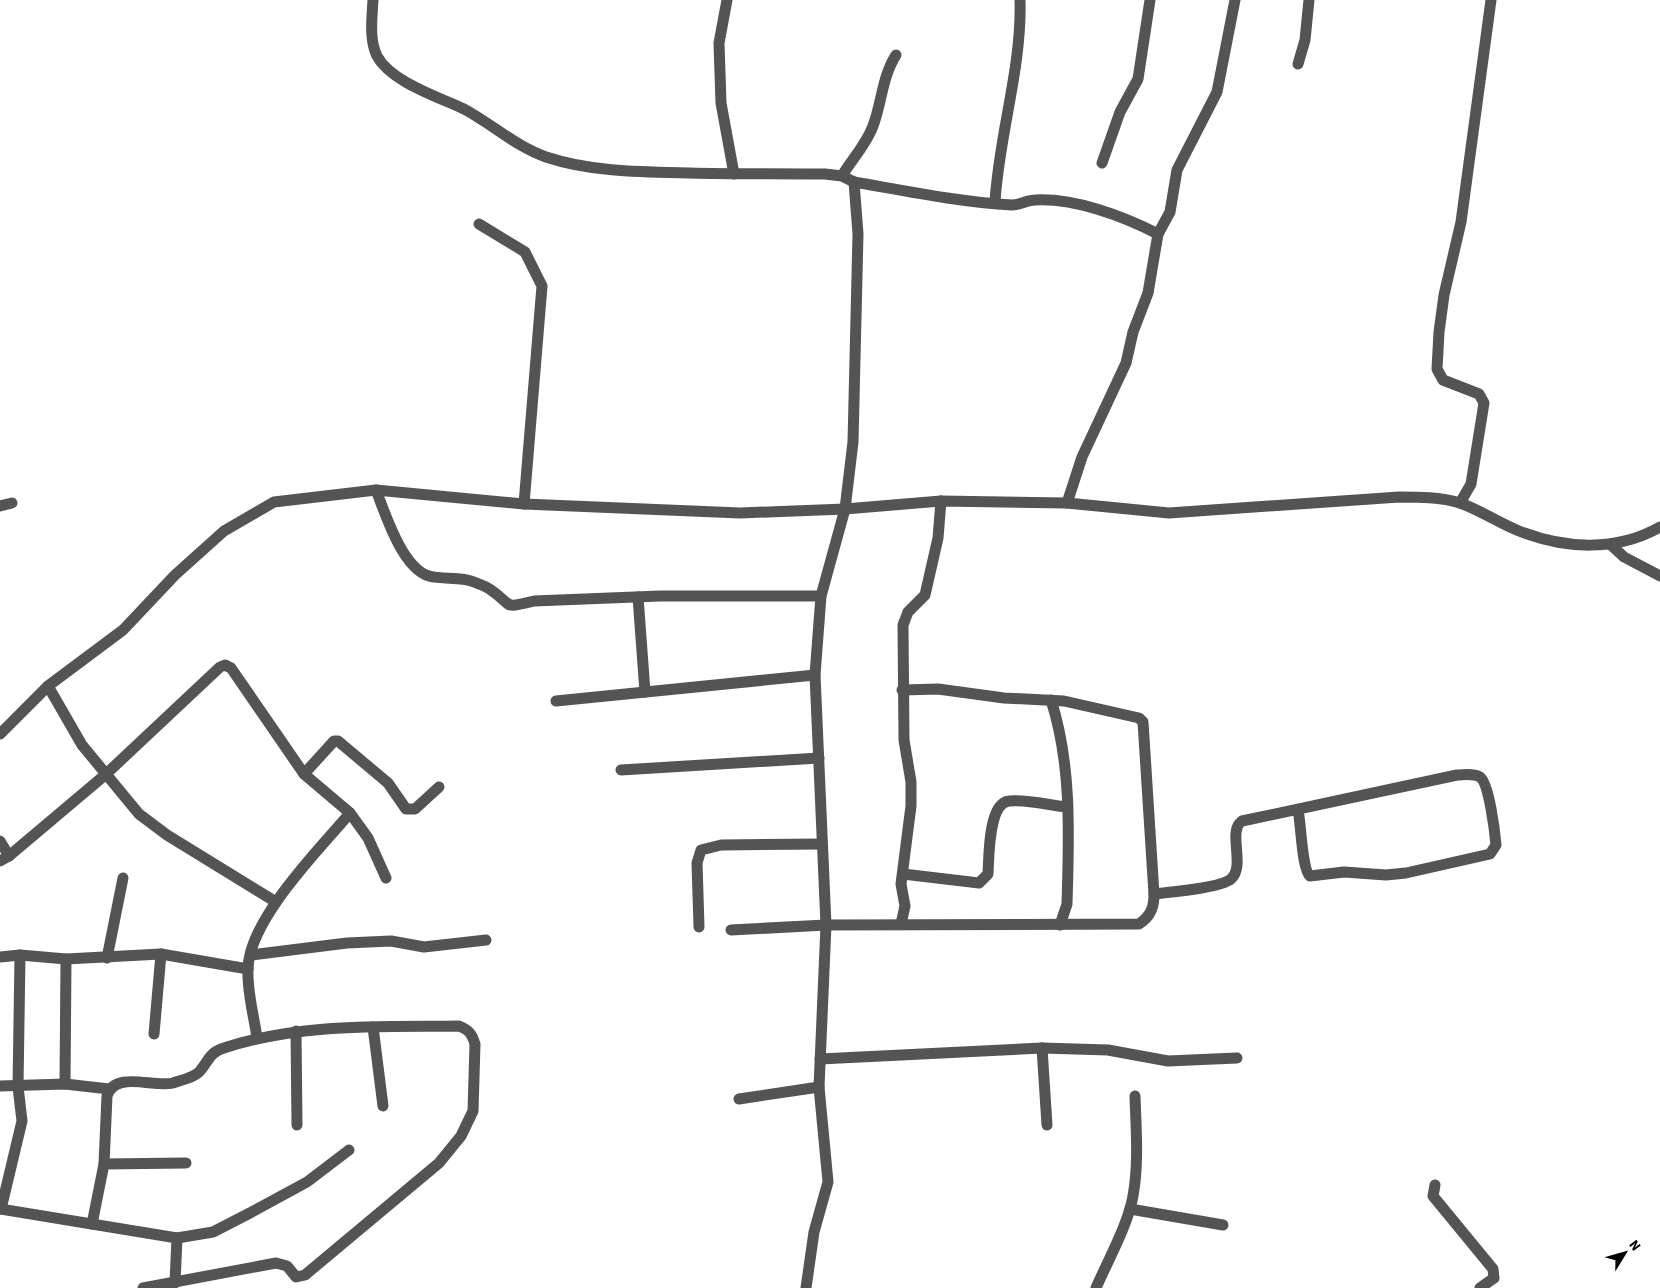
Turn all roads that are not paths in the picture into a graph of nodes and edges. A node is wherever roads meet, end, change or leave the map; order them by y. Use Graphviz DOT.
graph roads {
  1 [pos="373,0"];
  2 [pos="727,0"];
  3 [pos="1020,0"];
  4 [pos="1150,0"];
  5 [pos="1235,0"];
  6 [pos="1308,0"];
  7 [pos="1491,0"];
  8 [pos="896,55"];
  9 [pos="1298,64"];
  10 [pos="1102,162"];
  11 [pos="734,174"];
  12 [pos="842,176"];
  13 [pos="854,182"];
  14 [pos="995,202"];
  15 [pos="479,224"];
  16 [pos="1158,234"];
  17 [pos="376,490"];
  18 [pos="941,501"];
  19 [pos="12,503"];
  20 [pos="1067,503"];
  21 [pos="1460,503"];
  22 [pos="524,504"];
  23 [pos="0,506"];
  24 [pos="845,509"];
  25 [pos="1660,527"];
  26 [pos="1610,544"];
  27 [pos="1660,576"];
  28 [pos="638,596"];
  29 [pos="821,596"];
  30 [pos="815,675"];
  31 [pos="48,686"];
  32 [pos="902,690"];
  33 [pos="645,692"];
  34 [pos="1051,700"];
  35 [pos="556,701"];
  36 [pos="0,734"];
  37 [pos="820,758"];
  38 [pos="621,770"];
  39 [pos="304,774"];
  40 [pos="105,775"];
  41 [pos="439,787"];
  42 [pos="1066,807"];
  43 [pos="1298,810"];
  44 [pos="350,813"];
  45 [pos="0,841"];
  46 [pos="822,844"];
  47 [pos="4,858"];
  48 [pos="903,874"];
  49 [pos="123,878"];
  50 [pos="386,878"];
  51 [pos="1154,894"];
  52 [pos="276,902"];
  53 [pos="901,924"];
  54 [pos="826,925"];
  55 [pos="1060,925"];
  56 [pos="699,927"];
  57 [pos="731,930"];
  58 [pos="486,940"];
  59 [pos="162,954"];
  60 [pos="20,955"];
  61 [pos="251,955"];
  62 [pos="0,957"];
  63 [pos="107,958"];
  64 [pos="66,959"];
  65 [pos="248,969"];
  66 [pos="373,1026"];
  67 [pos="296,1031"];
  68 [pos="154,1034"];
  69 [pos="257,1038"];
  70 [pos="1042,1048"];
  71 [pos="1237,1058"];
  72 [pos="820,1059"];
  73 [pos="65,1084"];
  74 [pos="0,1086"];
  75 [pos="18,1087"];
  76 [pos="819,1087"];
  77 [pos="109,1089"];
  78 [pos="1135,1096"];
  79 [pos="739,1099"];
  80 [pos="383,1106"];
  81 [pos="1047,1125"];
  82 [pos="297,1126"];
  83 [pos="349,1150"];
  84 [pos="186,1163"];
  85 [pos="104,1164"];
  86 [pos="1435,1185"];
  87 [pos="0,1209"];
  88 [pos="1130,1209"];
  89 [pos="92,1224"];
  90 [pos="1223,1225"];
  91 [pos="177,1238"];
  92 [pos="174,1284"];
  93 [pos="143,1288"];
  94 [pos="806,1288"];
  95 [pos="1096,1288"];
  96 [pos="1480,1288"];
  1 -- 11 [label="street"];
  2 -- 11 [label="street"];
  3 -- 14 [label="street"];
  4 -- 10 [label="street"];
  5 -- 16 [label="street"];
  6 -- 9 [label="street"];
  7 -- 21 [label="street"];
  8 -- 12 [label="street"];
  11 -- 12 [label="street"];
  12 -- 13 [label="street"];
  13 -- 14 [label="street"];
  13 -- 24 [label="street"];
  14 -- 16 [label="street"];
  15 -- 22 [label="street"];
  16 -- 20 [label="street"];
  17 -- 22 [label="street"];
  17 -- 28 [label="street"];
  17 -- 31 [label="street"];
  18 -- 20 [label="street"];
  18 -- 24 [label="street"];
  18 -- 32 [label="street"];
  19 -- 23 [label="street"];
  20 -- 21 [label="street"];
  21 -- 26 [label="street"];
  22 -- 24 [label="street"];
  24 -- 29 [label="street"];
  25 -- 26 [label="street"];
  26 -- 27 [label="street"];
  28 -- 29 [label="street"];
  28 -- 33 [label="street"];
  29 -- 30 [label="street"];
  30 -- 33 [label="street"];
  30 -- 37 [label="street"];
  31 -- 36 [label="street"];
  31 -- 40 [label="street"];
  32 -- 34 [label="street"];
  32 -- 48 [label="street"];
  33 -- 35 [label="street"];
  34 -- 42 [label="street"];
  34 -- 51 [label="street"];
  37 -- 38 [label="street"];
  37 -- 46 [label="street"];
  39 -- 40 [label="street"];
  39 -- 41 [label="street"];
  39 -- 44 [label="street"];
  40 -- 47 [label="street"];
  40 -- 52 [label="street"];
  42 -- 48 [label="street"];
  42 -- 55 [label="street"];
  43 -- 43 [label="street"];
  43 -- 51 [label="street"];
  44 -- 50 [label="street"];
  44 -- 52 [label="street"];
  45 -- 47 [label="street"];
  46 -- 54 [label="street"];
  46 -- 56 [label="street"];
  48 -- 53 [label="street"];
  49 -- 63 [label="street"];
  51 -- 55 [label="street"];
  52 -- 61 [label="street"];
  53 -- 54 [label="street"];
  53 -- 55 [label="street"];
  54 -- 57 [label="street"];
  54 -- 72 [label="street"];
  58 -- 61 [label="street"];
  59 -- 63 [label="street"];
  59 -- 65 [label="street"];
  59 -- 68 [label="street"];
  60 -- 62 [label="street"];
  60 -- 64 [label="street"];
  60 -- 75 [label="street"];
  61 -- 65 [label="street"];
  63 -- 64 [label="street"];
  64 -- 73 [label="street"];
  65 -- 69 [label="street"];
  66 -- 67 [label="street"];
  66 -- 80 [label="street"];
  66 -- 92 [label="street"];
  67 -- 69 [label="street"];
  67 -- 82 [label="street"];
  69 -- 77 [label="street"];
  70 -- 71 [label="street"];
  70 -- 72 [label="street"];
  70 -- 81 [label="street"];
  72 -- 76 [label="street"];
  73 -- 75 [label="street"];
  73 -- 77 [label="street"];
  74 -- 75 [label="street"];
  75 -- 87 [label="street"];
  76 -- 79 [label="street"];
  76 -- 94 [label="street"];
  77 -- 85 [label="street"];
  78 -- 88 [label="street"];
  83 -- 91 [label="street"];
  84 -- 85 [label="street"];
  85 -- 89 [label="street"];
  86 -- 96 [label="street"];
  87 -- 89 [label="street"];
  88 -- 90 [label="street"];
  88 -- 95 [label="street"];
  89 -- 91 [label="street"];
  91 -- 92 [label="street"];
  92 -- 93 [label="street"];
}
